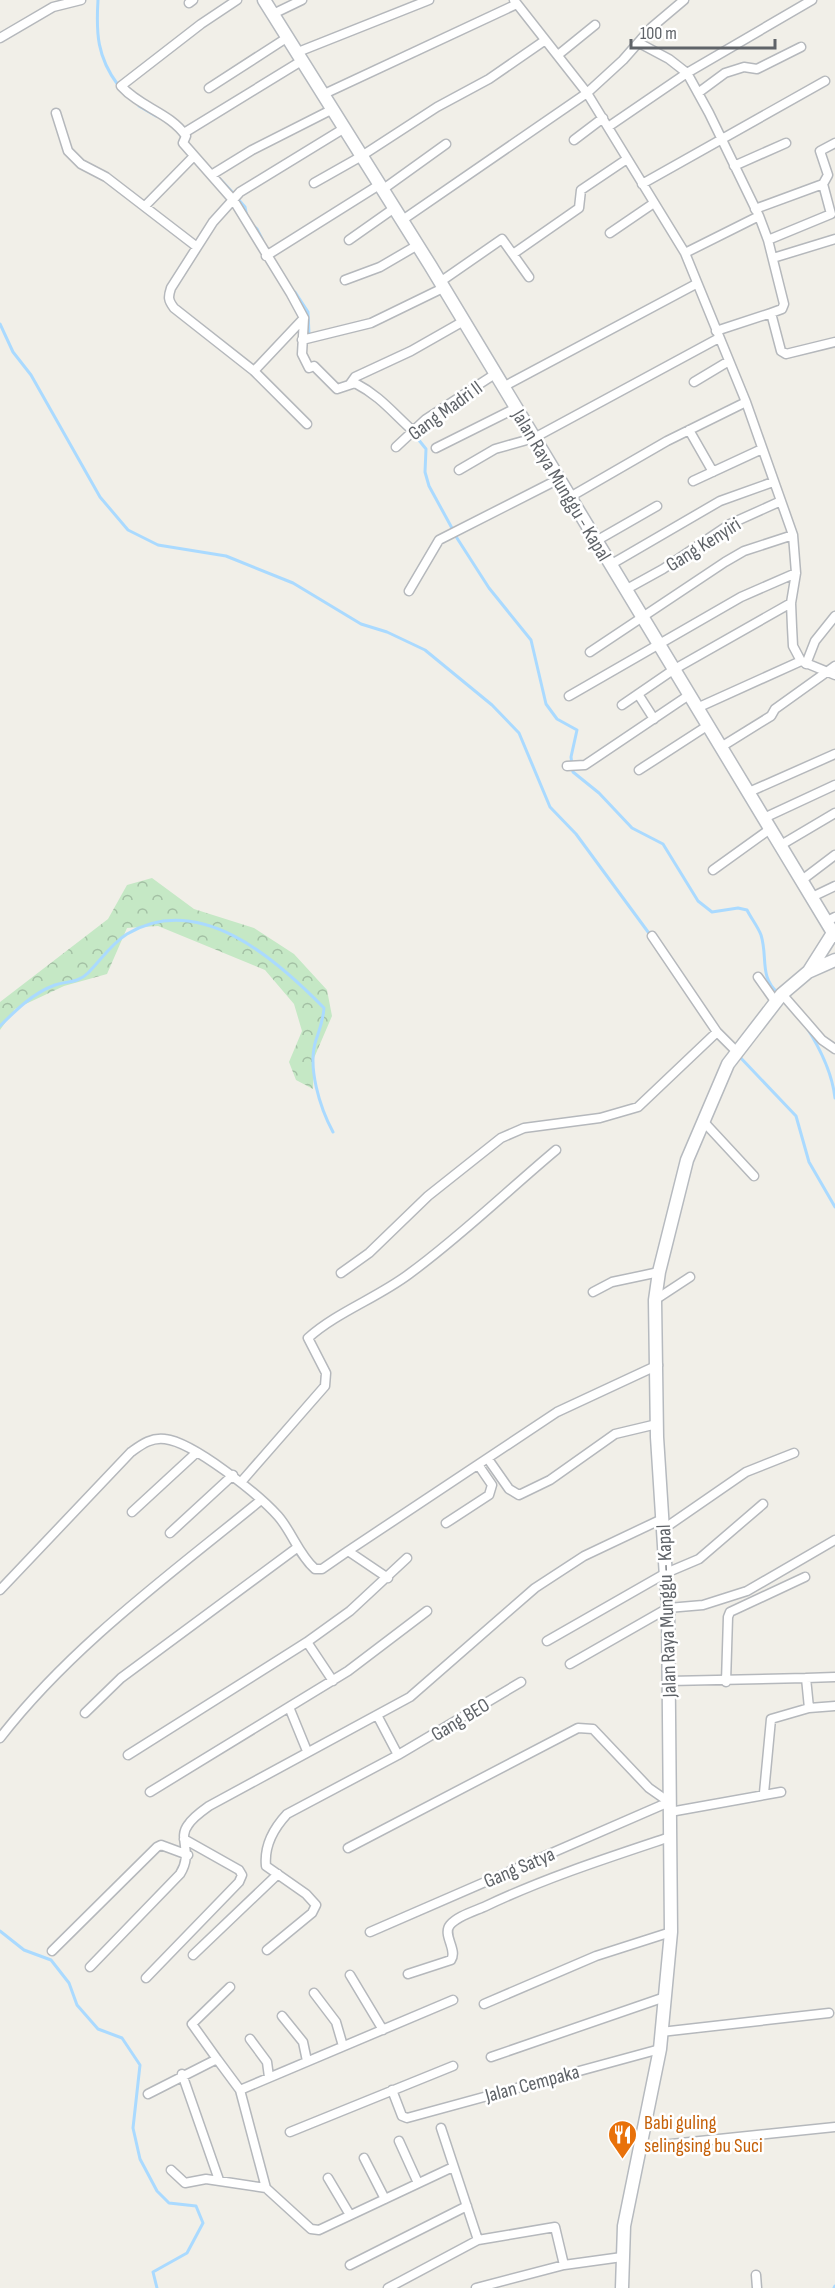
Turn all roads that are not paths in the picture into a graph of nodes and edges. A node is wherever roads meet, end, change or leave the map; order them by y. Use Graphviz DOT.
graph roads {
  1 [pos="81,0"];
  2 [pos="237,0"];
  3 [pos="264,0"];
  4 [pos="302,0"];
  5 [pos="429,0"];
  6 [pos="684,0"];
  7 [pos="812,0"];
  8 [pos="516,2"];
  9 [pos="273,14"];
  10 [pos="595,25"];
  11 [pos="288,37"];
  12 [pos="0,38"];
  13 [pos="544,40"];
  14 [pos="639,43"];
  15 [pos="801,47"];
  16 [pos="558,55"];
  17 [pos="300,56"];
  18 [pos="687,73"];
  19 [pos="825,81"];
  20 [pos="209,88"];
  21 [pos="587,93"];
  22 [pos="698,93"];
  23 [pos="322,95"];
  24 [pos="331,110"];
  25 [pos="56,113"];
  26 [pos="603,118"];
  27 [pos="608,127"];
  28 [pos="343,129"];
  29 [pos="184,133"];
  30 [pos="722,139"];
  31 [pos="574,140"];
  32 [pos="786,143"];
  33 [pos="835,143"];
  34 [pos="446,144"];
  35 [pos="194,156"];
  36 [pos="360,157"];
  37 [pos="627,159"];
  38 [pos="734,166"];
  39 [pos="213,174"];
  40 [pos="314,183"];
  41 [pos="642,184"];
  42 [pos="823,184"];
  43 [pos="380,188"];
  44 [pos="234,201"];
  45 [pos="654,203"];
  46 [pos="145,206"];
  47 [pos="393,209"];
  48 [pos="757,213"];
  49 [pos="401,221"];
  50 [pos="610,233"];
  51 [pos="835,239"];
  52 [pos="349,240"];
  53 [pos="768,240"];
  54 [pos="417,246"];
  55 [pos="197,248"];
  56 [pos="685,253"];
  57 [pos="513,254"];
  58 [pos="266,255"];
  59 [pos="773,258"];
  60 [pos="529,277"];
  61 [pos="345,280"];
  62 [pos="696,284"];
  63 [pos="441,285"];
  64 [pos="771,313"];
  65 [pos="304,318"];
  66 [pos="462,322"];
  67 [pos="717,334"];
  68 [pos="302,340"];
  69 [pos="835,342"];
  70 [pos="729,361"];
  71 [pos="254,371"];
  72 [pos="495,374"];
  73 [pos="694,382"];
  74 [pos="350,384"];
  75 [pos="503,387"];
  76 [pos="746,402"];
  77 [pos="516,408"];
  78 [pos="307,424"];
  79 [pos="412,430"];
  80 [pos="689,430"];
  81 [pos="534,438"];
  82 [pos="396,447"];
  83 [pos="436,448"];
  84 [pos="762,449"];
  85 [pos="459,470"];
  86 [pos="713,472"];
  87 [pos="559,479"];
  88 [pos="693,481"];
  89 [pos="773,482"];
  90 [pos="570,497"];
  91 [pos="781,501"];
  92 [pos="657,506"];
  93 [pos="793,535"];
  94 [pos="596,541"];
  95 [pos="610,565"];
  96 [pos="795,573"];
  97 [pos="625,590"];
  98 [pos="409,591"];
  99 [pos="791,603"];
  100 [pos="835,615"];
  101 [pos="641,616"];
  102 [pos="657,645"];
  103 [pos="590,652"];
  104 [pos="803,663"];
  105 [pos="835,666"];
  106 [pos="673,670"];
  107 [pos="831,674"];
  108 [pos="638,694"];
  109 [pos="689,695"];
  110 [pos="569,696"];
  111 [pos="622,705"];
  112 [pos="697,708"];
  113 [pos="654,719"];
  114 [pos="707,726"];
  115 [pos="721,747"];
  116 [pos="835,754"];
  117 [pos="567,766"];
  118 [pos="639,770"];
  119 [pos="835,785"];
  120 [pos="749,792"];
  121 [pos="835,813"];
  122 [pos="767,823"];
  123 [pos="781,846"];
  124 [pos="835,855"];
  125 [pos="713,870"];
  126 [pos="802,880"];
  127 [pos="835,885"];
  128 [pos="812,897"];
  129 [pos="831,919"];
  130 [pos="834,934"];
  131 [pos="652,936"];
  132 [pos="835,960"];
  133 [pos="808,972"];
  134 [pos="758,977"];
  135 [pos="779,998"];
  136 [pos="717,1032"];
  137 [pos="732,1049"];
  138 [pos="835,1049"];
  139 [pos="703,1121"];
  140 [pos="556,1150"];
  141 [pos="754,1176"];
  142 [pos="659,1272"];
  143 [pos="341,1273"];
  144 [pos="690,1276"];
  145 [pos="593,1292"];
  146 [pos="656,1300"];
  147 [pos="658,1365"];
  148 [pos="657,1424"];
  149 [pos="196,1453"];
  150 [pos="794,1453"];
  151 [pos="488,1459"];
  152 [pos="479,1466"];
  153 [pos="232,1474"];
  154 [pos="242,1481"];
  155 [pos="261,1500"];
  156 [pos="763,1504"];
  157 [pos="132,1512"];
  158 [pos="446,1523"];
  159 [pos="662,1524"];
  160 [pos="170,1533"];
  161 [pos="835,1540"];
  162 [pos="298,1547"];
  163 [pos="348,1551"];
  164 [pos="407,1558"];
  165 [pos="666,1573"];
  166 [pos="804,1577"];
  167 [pos="388,1578"];
  168 [pos="0,1590"];
  169 [pos="668,1608"];
  170 [pos="428,1611"];
  171 [pos="307,1641"];
  172 [pos="547,1641"];
  173 [pos="570,1664"];
  174 [pos="835,1677"];
  175 [pos="806,1678"];
  176 [pos="333,1681"];
  177 [pos="669,1681"];
  178 [pos="521,1682"];
  179 [pos="726,1682"];
  180 [pos="835,1706"];
  181 [pos="289,1707"];
  182 [pos="810,1708"];
  183 [pos="85,1713"];
  184 [pos="377,1715"];
  185 [pos="0,1738"];
  186 [pos="307,1750"];
  187 [pos="128,1755"];
  188 [pos="398,1755"];
  189 [pos="150,1792"];
  190 [pos="781,1792"];
  191 [pos="764,1793"];
  192 [pos="670,1807"];
  193 [pos="670,1837"];
  194 [pos="184,1839"];
  195 [pos="348,1848"];
  196 [pos="188,1856"];
  197 [pos="278,1874"];
  198 [pos="370,1932"];
  199 [pos="671,1932"];
  200 [pos="267,1950"];
  201 [pos="52,1952"];
  202 [pos="192,1955"];
  203 [pos="90,1967"];
  204 [pos="408,1974"];
  205 [pos="350,1975"];
  206 [pos="146,1978"];
  207 [pos="230,1987"];
  208 [pos="314,1994"];
  209 [pos="664,1997"];
  210 [pos="453,2000"];
  211 [pos="484,2004"];
  212 [pos="829,2013"];
  213 [pos="282,2016"];
  214 [pos="383,2030"];
  215 [pos="661,2032"];
  216 [pos="249,2039"];
  217 [pos="343,2046"];
  218 [pos="660,2049"];
  219 [pos="491,2057"];
  220 [pos="217,2059"];
  221 [pos="307,2061"];
  222 [pos="453,2066"];
  223 [pos="182,2074"];
  224 [pos="269,2077"];
  225 [pos="240,2090"];
  226 [pos="392,2090"];
  227 [pos="148,2094"];
  228 [pos="441,2128"];
  229 [pos="832,2128"];
  230 [pos="290,2132"];
  231 [pos="399,2141"];
  232 [pos="642,2147"];
  233 [pos="364,2158"];
  234 [pos="453,2167"];
  235 [pos="171,2170"];
  236 [pos="328,2178"];
  237 [pos="219,2180"];
  238 [pos="418,2183"];
  239 [pos="266,2188"];
  240 [pos="385,2199"];
  241 [pos="466,2206"];
  242 [pos="350,2215"];
  243 [pos="478,2240"];
  244 [pos="621,2257"];
  245 [pos="350,2265"];
  246 [pos="564,2265"];
  247 [pos="756,2275"];
  248 [pos="387,2288"];
  249 [pos="476,2288"];
  250 [pos="622,2288"];
  251 [pos="757,2288"];
  1 -- 12 [label="street"];
  2 -- 29 [label="street"];
  3 -- 9 [label="street, Jalan Raya Munggu - Kapal"];
  4 -- 9 [label="street"];
  5 -- 17 [label="street"];
  6 -- 14 [label="street"];
  7 -- 18 [label="street"];
  8 -- 13 [label="street"];
  8 -- 23 [label="street"];
  9 -- 11 [label="street, Jalan Raya Munggu - Kapal"];
  10 -- 16 [label="street"];
  11 -- 17 [label="street, Jalan Raya Munggu - Kapal"];
  11 -- 20 [label="street"];
  13 -- 16 [label="street"];
  13 -- 36 [label="street"];
  14 -- 18 [label="street"];
  14 -- 21 [label="street"];
  15 -- 22 [label="street"];
  16 -- 21 [label="street"];
  17 -- 23 [label="street, Jalan Raya Munggu - Kapal"];
  17 -- 29 [label="street"];
  18 -- 22 [label="street"];
  18 -- 27 [label="street"];
  19 -- 30 [label="street"];
  21 -- 26 [label="street"];
  21 -- 49 [label="street"];
  22 -- 30 [label="street"];
  23 -- 24 [label="street, Jalan Raya Munggu - Kapal"];
  24 -- 28 [label="street, Jalan Raya Munggu - Kapal"];
  24 -- 39 [label="street"];
  25 -- 46 [label="street"];
  26 -- 27 [label="street"];
  26 -- 31 [label="street"];
  27 -- 37 [label="street"];
  28 -- 36 [label="street, Jalan Raya Munggu - Kapal"];
  28 -- 44 [label="street"];
  29 -- 35 [label="street"];
  30 -- 38 [label="street"];
  30 -- 41 [label="street"];
  32 -- 38 [label="street"];
  33 -- 42 [label="street"];
  34 -- 43 [label="street"];
  35 -- 39 [label="street"];
  35 -- 46 [label="street"];
  36 -- 40 [label="street"];
  36 -- 43 [label="street, Jalan Raya Munggu - Kapal"];
  37 -- 41 [label="street"];
  37 -- 57 [label="street"];
  38 -- 48 [label="street"];
  39 -- 44 [label="street"];
  41 -- 45 [label="street"];
  42 -- 48 [label="street"];
  42 -- 53 [label="street"];
  43 -- 47 [label="street, Jalan Raya Munggu - Kapal"];
  43 -- 58 [label="street"];
  44 -- 55 [label="street"];
  44 -- 58 [label="street"];
  45 -- 50 [label="street"];
  45 -- 56 [label="street"];
  46 -- 55 [label="street"];
  47 -- 49 [label="street, Jalan Raya Munggu - Kapal"];
  47 -- 52 [label="street"];
  48 -- 53 [label="street"];
  48 -- 56 [label="street"];
  49 -- 54 [label="street, Jalan Raya Munggu - Kapal"];
  51 -- 59 [label="street"];
  53 -- 59 [label="street"];
  54 -- 61 [label="street"];
  54 -- 63 [label="street, Jalan Raya Munggu - Kapal"];
  55 -- 71 [label="street"];
  56 -- 62 [label="street"];
  57 -- 60 [label="street"];
  57 -- 63 [label="street"];
  58 -- 65 [label="street"];
  59 -- 64 [label="street"];
  62 -- 67 [label="street"];
  62 -- 75 [label="street"];
  63 -- 66 [label="street, Jalan Raya Munggu - Kapal"];
  63 -- 68 [label="street"];
  64 -- 67 [label="street"];
  64 -- 69 [label="street"];
  65 -- 68 [label="street"];
  65 -- 71 [label="street"];
  66 -- 72 [label="street, Jalan Raya Munggu - Kapal"];
  66 -- 74 [label="street"];
  67 -- 70 [label="street"];
  67 -- 81 [label="street"];
  68 -- 74 [label="street"];
  70 -- 73 [label="street"];
  70 -- 76 [label="street"];
  71 -- 78 [label="street"];
  72 -- 75 [label="street, Jalan Raya Munggu - Kapal"];
  72 -- 79 [label="street, Gang Madri II"];
  74 -- 79 [label="street"];
  75 -- 77 [label="street, Jalan Raya Munggu - Kapal"];
  76 -- 80 [label="street"];
  76 -- 84 [label="street"];
  77 -- 81 [label="street, Jalan Raya Munggu - Kapal"];
  77 -- 83 [label="street"];
  79 -- 82 [label="street, Gang Madri II"];
  80 -- 86 [label="street"];
  80 -- 90 [label="street"];
  81 -- 85 [label="street"];
  81 -- 87 [label="street, Jalan Raya Munggu - Kapal"];
  84 -- 86 [label="street"];
  84 -- 89 [label="street"];
  86 -- 88 [label="street"];
  87 -- 90 [label="street, Jalan Raya Munggu - Kapal"];
  87 -- 98 [label="street"];
  89 -- 91 [label="street"];
  89 -- 95 [label="street"];
  90 -- 94 [label="street, Jalan Raya Munggu - Kapal"];
  91 -- 93 [label="street"];
  91 -- 97 [label="street, Gang Kenyiri"];
  92 -- 94 [label="street"];
  93 -- 96 [label="street"];
  93 -- 101 [label="street"];
  94 -- 95 [label="street, Jalan Raya Munggu - Kapal"];
  95 -- 97 [label="street, Jalan Raya Munggu - Kapal"];
  96 -- 99 [label="street"];
  96 -- 102 [label="street"];
  97 -- 101 [label="street, Jalan Raya Munggu - Kapal"];
  99 -- 104 [label="street"];
  99 -- 106 [label="street"];
  100 -- 104 [label="street"];
  101 -- 102 [label="street, Jalan Raya Munggu - Kapal"];
  101 -- 103 [label="street"];
  102 -- 106 [label="street, Jalan Raya Munggu - Kapal"];
  102 -- 110 [label="street"];
  104 -- 107 [label="street"];
  104 -- 112 [label="street"];
  105 -- 107 [label="street"];
  106 -- 108 [label="street"];
  106 -- 109 [label="street, Jalan Raya Munggu - Kapal"];
  107 -- 115 [label="street"];
  108 -- 111 [label="street"];
  108 -- 113 [label="street"];
  109 -- 112 [label="street, Jalan Raya Munggu - Kapal"];
  109 -- 113 [label="street"];
  112 -- 114 [label="street, Jalan Raya Munggu - Kapal"];
  113 -- 117 [label="street"];
  114 -- 115 [label="street, Jalan Raya Munggu - Kapal"];
  114 -- 118 [label="street"];
  115 -- 120 [label="street, Jalan Raya Munggu - Kapal"];
  116 -- 120 [label="street"];
  119 -- 122 [label="street"];
  120 -- 122 [label="street, Jalan Raya Munggu - Kapal"];
  121 -- 123 [label="street"];
  122 -- 123 [label="street, Jalan Raya Munggu - Kapal"];
  122 -- 125 [label="street"];
  123 -- 126 [label="street, Jalan Raya Munggu - Kapal"];
  124 -- 126 [label="street"];
  126 -- 128 [label="street, Jalan Raya Munggu - Kapal"];
  127 -- 128 [label="street"];
  128 -- 129 [label="street, Jalan Raya Munggu - Kapal"];
  129 -- 130 [label="street, Jalan Raya Munggu - Kapal"];
  130 -- 133 [label="street, Jalan Raya Munggu - Kapal"];
  131 -- 136 [label="street"];
  132 -- 133 [label="street, Jalan Raya Munggu - Kapal"];
  133 -- 135 [label="street, Jalan Raya Munggu - Kapal"];
  134 -- 135 [label="street"];
  135 -- 137 [label="street, Jalan Raya Munggu - Kapal"];
  135 -- 138 [label="street"];
  136 -- 137 [label="street"];
  136 -- 143 [label="street"];
  137 -- 139 [label="street, Jalan Raya Munggu - Kapal"];
  139 -- 141 [label="street"];
  139 -- 142 [label="street, Jalan Raya Munggu - Kapal"];
  140 -- 154 [label="street"];
  142 -- 145 [label="street"];
  142 -- 146 [label="street, Jalan Raya Munggu - Kapal"];
  144 -- 146 [label="street"];
  146 -- 147 [label="street, Jalan Raya Munggu - Kapal"];
  147 -- 148 [label="street, Jalan Raya Munggu - Kapal"];
  147 -- 151 [label="street"];
  148 -- 151 [label="street"];
  148 -- 159 [label="street, Jalan Raya Munggu - Kapal"];
  149 -- 153 [label="street"];
  149 -- 157 [label="street"];
  149 -- 168 [label="street"];
  150 -- 159 [label="street"];
  151 -- 152 [label="street"];
  152 -- 158 [label="street"];
  152 -- 163 [label="street"];
  153 -- 154 [label="street"];
  153 -- 160 [label="street"];
  154 -- 155 [label="street"];
  155 -- 162 [label="street"];
  155 -- 185 [label="street"];
  156 -- 165 [label="street"];
  159 -- 165 [label="street, Jalan Raya Munggu - Kapal"];
  159 -- 184 [label="street"];
  161 -- 169 [label="street"];
  162 -- 163 [label="street"];
  162 -- 183 [label="street"];
  163 -- 167 [label="street"];
  164 -- 167 [label="street"];
  165 -- 169 [label="street, Jalan Raya Munggu - Kapal"];
  165 -- 172 [label="street"];
  166 -- 179 [label="street"];
  167 -- 171 [label="street"];
  169 -- 173 [label="street"];
  169 -- 177 [label="street, Jalan Raya Munggu - Kapal"];
  170 -- 176 [label="street"];
  171 -- 176 [label="street"];
  171 -- 187 [label="street"];
  174 -- 175 [label="street"];
  175 -- 179 [label="street"];
  175 -- 182 [label="street"];
  176 -- 181 [label="street"];
  177 -- 179 [label="street"];
  177 -- 192 [label="street, Jalan Raya Munggu - Kapal"];
  178 -- 188 [label="street, Gang BEO"];
  180 -- 182 [label="street"];
  181 -- 186 [label="street"];
  181 -- 189 [label="street"];
  182 -- 191 [label="street"];
  184 -- 186 [label="street"];
  184 -- 188 [label="street"];
  186 -- 194 [label="street"];
  188 -- 197 [label="street, Gang BEO"];
  190 -- 191 [label="street, Gang Satya"];
  191 -- 192 [label="street, Gang Satya"];
  192 -- 193 [label="street, Jalan Raya Munggu - Kapal"];
  192 -- 195 [label="street"];
  192 -- 198 [label="street, Gang Satya"];
  193 -- 199 [label="street, Jalan Raya Munggu - Kapal"];
  193 -- 204 [label="street"];
  194 -- 196 [label="street"];
  194 -- 206 [label="street"];
  196 -- 201 [label="street"];
  196 -- 203 [label="street"];
  197 -- 200 [label="street"];
  197 -- 202 [label="street"];
  199 -- 209 [label="street, Jalan Raya Munggu - Kapal"];
  199 -- 211 [label="street"];
  205 -- 214 [label="street"];
  207 -- 220 [label="street"];
  208 -- 217 [label="street"];
  209 -- 215 [label="street, Jalan Raya Munggu - Kapal"];
  209 -- 219 [label="street"];
  210 -- 214 [label="street"];
  212 -- 215 [label="street"];
  213 -- 221 [label="street"];
  214 -- 217 [label="street"];
  215 -- 218 [label="street, Jalan Raya Munggu - Kapal"];
  216 -- 224 [label="street"];
  217 -- 221 [label="street"];
  218 -- 226 [label="street, Jalan Cempaka"];
  218 -- 232 [label="street, Jalan Raya Munggu - Kapal"];
  220 -- 223 [label="street"];
  220 -- 225 [label="street"];
  221 -- 224 [label="street"];
  222 -- 226 [label="street"];
  223 -- 227 [label="street"];
  223 -- 237 [label="street"];
  224 -- 225 [label="street"];
  225 -- 239 [label="street"];
  226 -- 230 [label="street"];
  228 -- 234 [label="street"];
  229 -- 232 [label="street"];
  231 -- 238 [label="street"];
  232 -- 244 [label="street, Jalan Raya Munggu - Kapal"];
  233 -- 240 [label="street"];
  234 -- 238 [label="street"];
  234 -- 241 [label="street"];
  235 -- 237 [label="street"];
  236 -- 242 [label="street"];
  237 -- 239 [label="street"];
  238 -- 240 [label="street"];
  239 -- 242 [label="street"];
  240 -- 242 [label="street"];
  241 -- 243 [label="street"];
  241 -- 245 [label="street"];
  243 -- 246 [label="street"];
  243 -- 248 [label="street"];
  244 -- 246 [label="street"];
  244 -- 250 [label="street, Jalan Raya Munggu - Kapal"];
  246 -- 249 [label="street"];
  247 -- 251 [label="street"];
}
